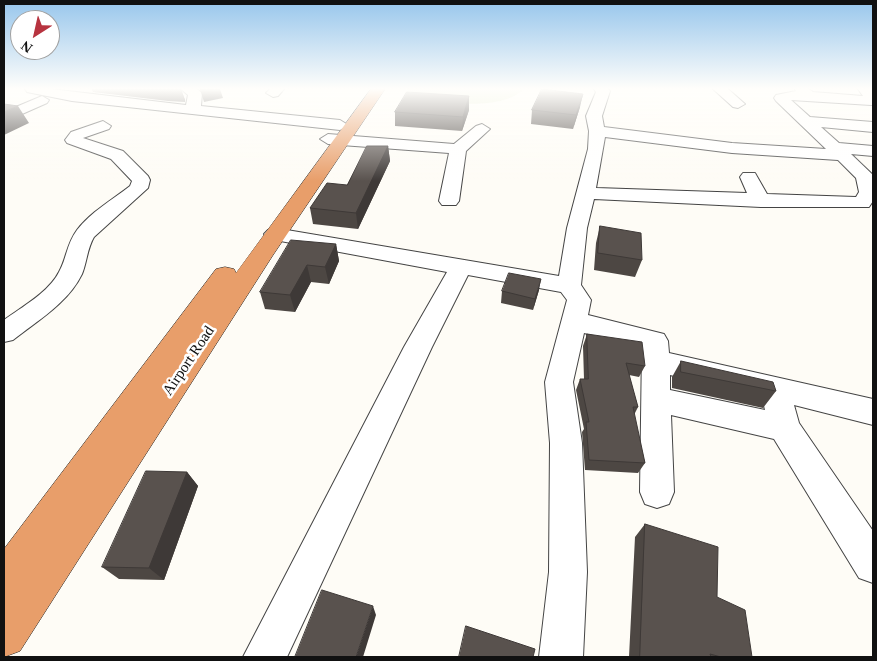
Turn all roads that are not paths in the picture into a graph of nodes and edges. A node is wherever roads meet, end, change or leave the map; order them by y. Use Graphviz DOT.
graph roads {
  1 [pos="252,120"];
  2 [pos="347,120"];
  3 [pos="350,120"];
  4 [pos="595,120"];
  5 [pos="805,121"];
  6 [pos="103,126"];
  7 [pos="873,127"];
  8 [pos="482,129"];
  9 [pos="597,132"];
  10 [pos="337,134"];
  11 [pos="458,149"];
  12 [pos="837,151"];
  13 [pos="873,151"];
  14 [pos="749,177"];
  15 [pos="869,177"];
  16 [pos="586,193"];
  17 [pos="449,201"];
  18 [pos="761,201"];
  19 [pos="275,234"];
  20 [pos="461,267"];
  21 [pos="570,286"];
  22 [pos="574,321"];
  23 [pos="4,333"];
  24 [pos="655,361"];
  25 [pos="775,388"];
  26 [pos="656,399"];
  27 [pos="873,412"];
  28 [pos="784,428"];
  29 [pos="657,492"];
  30 [pos="873,564"];
  31 [pos="16,573"];
  32 [pos="4,635"];
  33 [pos="265,657"];
  34 [pos="561,657"];
  1 -- 10 [label="street"];
  2 -- 10 [label="highway, Airport Road"];
  3 -- 10 [label="highway, Airport Road"];
  4 -- 9 [label="street"];
  5 -- 7 [label="street"];
  5 -- 12 [label="street"];
  6 -- 23 [label="street"];
  8 -- 11 [label="street"];
  9 -- 12 [label="street"];
  9 -- 16 [label="street"];
  10 -- 11 [label="street"];
  10 -- 19 [label="highway, Airport Road"];
  10 -- 31 [label="highway, Airport Road"];
  11 -- 17 [label="street"];
  12 -- 13 [label="street"];
  12 -- 15 [label="street"];
  14 -- 18 [label="street"];
  15 -- 18 [label="street"];
  16 -- 18 [label="street"];
  16 -- 21 [label="street"];
  19 -- 20 [label="street"];
  19 -- 31 [label="highway, Airport Road"];
  20 -- 21 [label="street"];
  20 -- 33 [label="street"];
  21 -- 22 [label="street"];
  22 -- 24 [label="street"];
  22 -- 34 [label="street"];
  24 -- 25 [label="street"];
  24 -- 26 [label="street"];
  25 -- 27 [label="street"];
  25 -- 28 [label="street"];
  26 -- 28 [label="street"];
  26 -- 29 [label="street"];
  28 -- 30 [label="street"];
  31 -- 32 [label="highway, Airport Road"];
}
